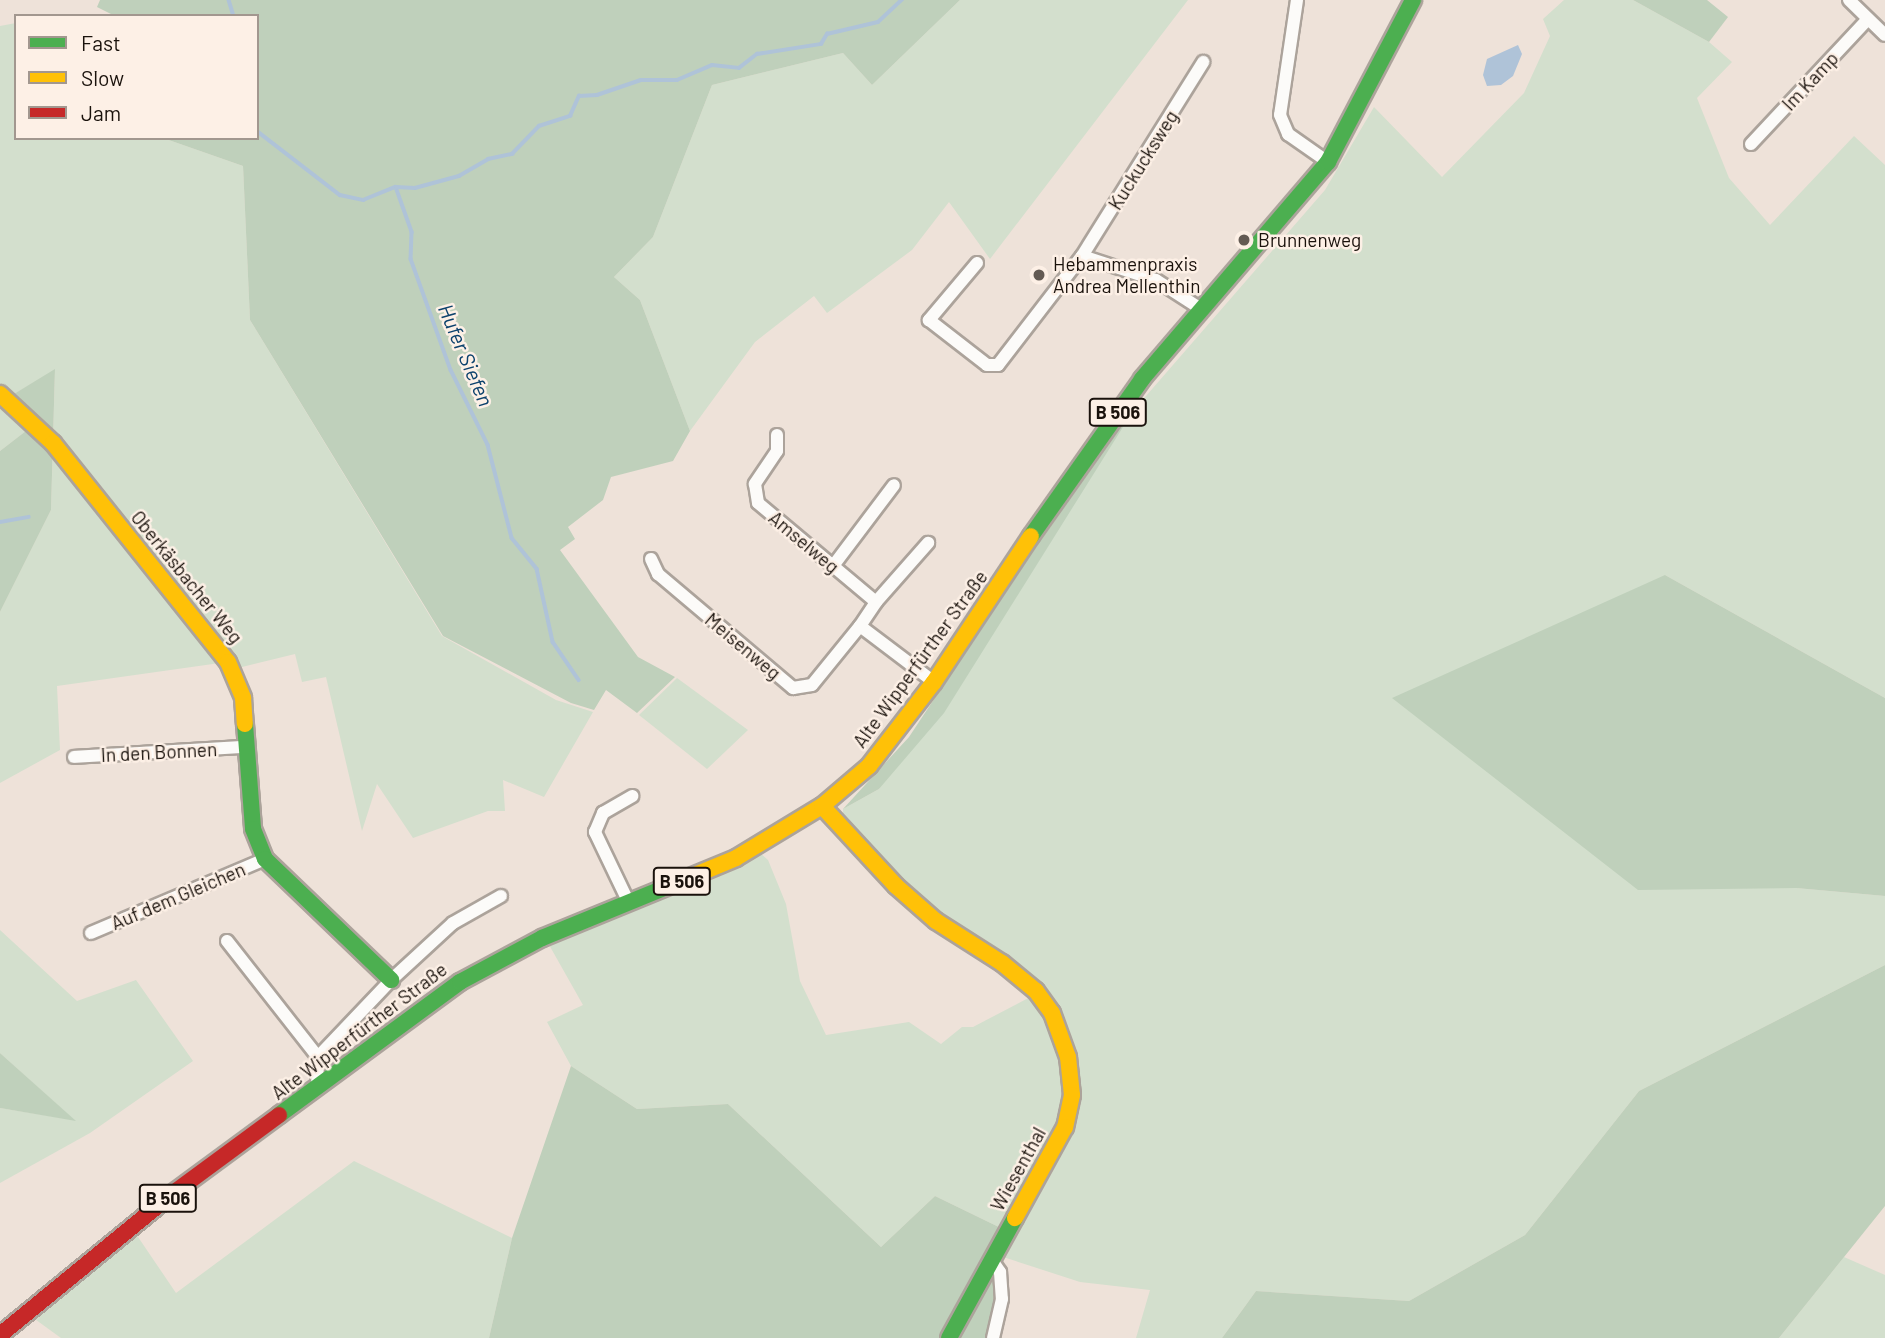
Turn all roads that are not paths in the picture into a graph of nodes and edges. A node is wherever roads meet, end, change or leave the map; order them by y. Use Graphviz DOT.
graph roads {
  1 [pos="1297,0"];
  2 [pos="1413,0"];
  3 [pos="1849,0"];
  4 [pos="1868,19"];
  5 [pos="1885,35"];
  6 [pos="1203,62"];
  7 [pos="1751,144"];
  8 [pos="1328,162"];
  9 [pos="1082,256"];
  10 [pos="977,263"];
  11 [pos="1200,309"];
  12 [pos="0,394"];
  13 [pos="777,435"];
  14 [pos="894,485"];
  15 [pos="928,543"];
  16 [pos="651,559"];
  17 [pos="833,566"];
  18 [pos="876,602"];
  19 [pos="860,626"];
  20 [pos="934,682"];
  21 [pos="244,747"];
  22 [pos="74,757"];
  23 [pos="634,796"];
  24 [pos="822,806"];
  25 [pos="265,859"];
  26 [pos="501,896"];
  27 [pos="629,903"];
  28 [pos="91,933"];
  29 [pos="227,941"];
  30 [pos="391,980"];
  31 [pos="318,1057"];
  32 [pos="317,1088"];
  33 [pos="991,1259"];
  34 [pos="0,1335"];
  35 [pos="949,1338"];
  36 [pos="993,1338"];
  1 -- 8 [label="street"];
  2 -- 8 [label="main road, Alte Wipperfürther Straße / B 506"];
  3 -- 4 [label="street"];
  4 -- 5 [label="street"];
  4 -- 7 [label="street, Im Kamp"];
  6 -- 9 [label="street, Kuckucksweg"];
  8 -- 11 [label="main road, Alte Wipperfürther Straße / B 506"];
  9 -- 10 [label="street, Kuckucksweg"];
  9 -- 11 [label="street"];
  11 -- 20 [label="main road, Alte Wipperfürther Straße / B 506"];
  12 -- 21 [label="main road, Oberkäsbacher Weg"];
  13 -- 17 [label="street, Amselweg"];
  14 -- 17 [label="street"];
  15 -- 18 [label="street"];
  16 -- 19 [label="street, Meisenweg"];
  17 -- 18 [label="street, Amselweg"];
  18 -- 19 [label="street"];
  19 -- 20 [label="street"];
  20 -- 24 [label="main road, Alte Wipperfürther Straße / B 506"];
  21 -- 22 [label="street, In den Bonnen"];
  21 -- 25 [label="main road, Oberkäsbacher Weg"];
  23 -- 27 [label="street"];
  24 -- 27 [label="main road, Alte Wipperfürther Straße / B 506"];
  24 -- 33 [label="main road, Wiesenthal"];
  25 -- 28 [label="street, Auf dem Gleichen"];
  25 -- 30 [label="main road, Oberkäsbacher Weg"];
  26 -- 30 [label="street"];
  27 -- 32 [label="main road, Alte Wipperfürther Straße / B 506"];
  29 -- 31 [label="street"];
  30 -- 31 [label="street"];
  31 -- 32 [label="street"];
  32 -- 34 [label="main road, Alte Wipperfürther Straße / B 506"];
  33 -- 35 [label="main road, Wiesenthal"];
  33 -- 36 [label="street"];
}
